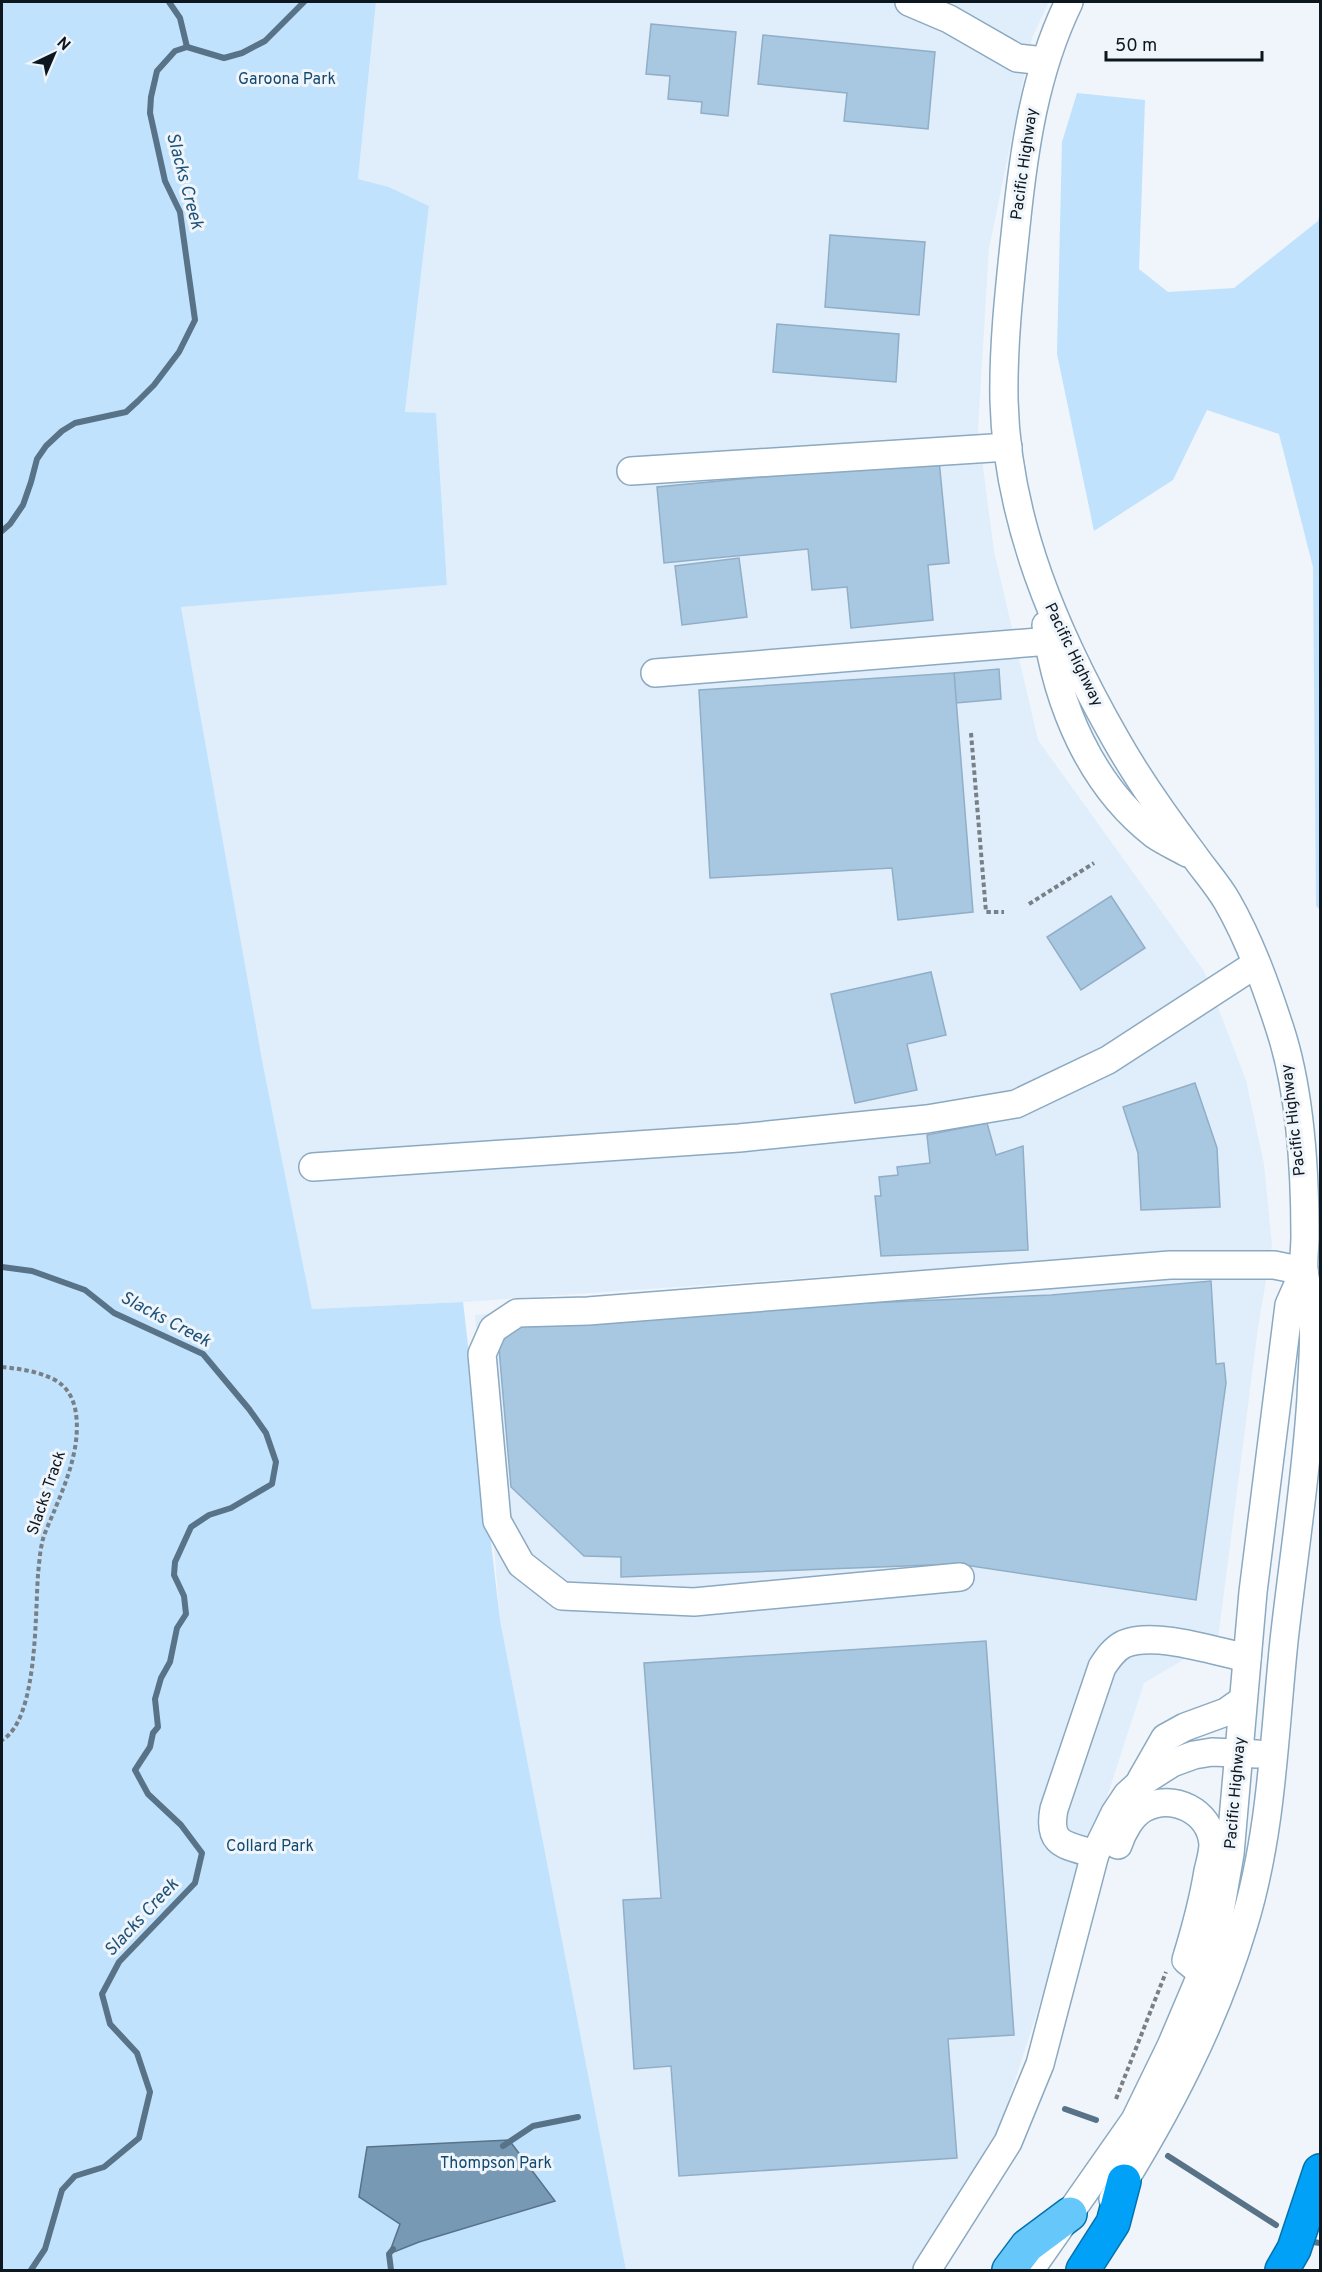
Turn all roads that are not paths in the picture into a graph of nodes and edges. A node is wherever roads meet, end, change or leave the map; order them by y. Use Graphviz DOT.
graph roads {
  1 [pos="909,2"];
  2 [pos="1069,2"];
  3 [pos="1044,61"];
  4 [pos="1008,447"];
  5 [pos="631,471"];
  6 [pos="1055,641"];
  7 [pos="655,673"];
  8 [pos="1257,964"];
  9 [pos="313,1167"];
  10 [pos="1304,1270"];
  11 [pos="960,1577"];
  12 [pos="1247,1658"];
  13 [pos="1243,1700"];
  14 [pos="1240,1753"];
  15 [pos="1274,1756"];
  16 [pos="1139,1784"];
  17 [pos="1095,1854"];
  18 [pos="1202,1973"];
  19 [pos="1041,2052"];
  20 [pos="1320,2172"];
  21 [pos="1124,2181"];
  22 [pos="1070,2214"];
  23 [pos="927,2271"];
  24 [pos="1009,2271"];
  25 [pos="1030,2271"];
  26 [pos="1067,2271"];
  27 [pos="1083,2271"];
  28 [pos="1282,2271"];
  1 -- 3 [label="street"];
  2 -- 3 [label="street, Pacific Highway"];
  3 -- 4 [label="street, Pacific Highway"];
  4 -- 5 [label="street"];
  4 -- 6 [label="street, Pacific Highway"];
  6 -- 7 [label="street"];
  6 -- 8 [label="street, Pacific Highway"];
  8 -- 9 [label="street"];
  8 -- 10 [label="street, Pacific Highway"];
  10 -- 11 [label="street"];
  10 -- 12 [label="street, Pacific Highway"];
  10 -- 15 [label="street, Pacific Highway"];
  12 -- 13 [label="street, Pacific Highway"];
  12 -- 17 [label="street"];
  13 -- 14 [label="street, Pacific Highway"];
  13 -- 16 [label="street"];
  14 -- 15 [label="street"];
  14 -- 16 [label="street"];
  14 -- 18 [label="street, Pacific Highway"];
  15 -- 21 [label="street, Pacific Highway"];
  16 -- 17 [label="street"];
  17 -- 19 [label="street"];
  18 -- 19 [label="street"];
  18 -- 22 [label="street, Pacific Highway"];
  19 -- 23 [label="street"];
  20 -- 28 [label="highway"];
  21 -- 26 [label="street, Pacific Highway"];
  21 -- 27 [label="highway"];
  22 -- 24 [label="main road"];
  22 -- 25 [label="street, Pacific Highway"];
}
